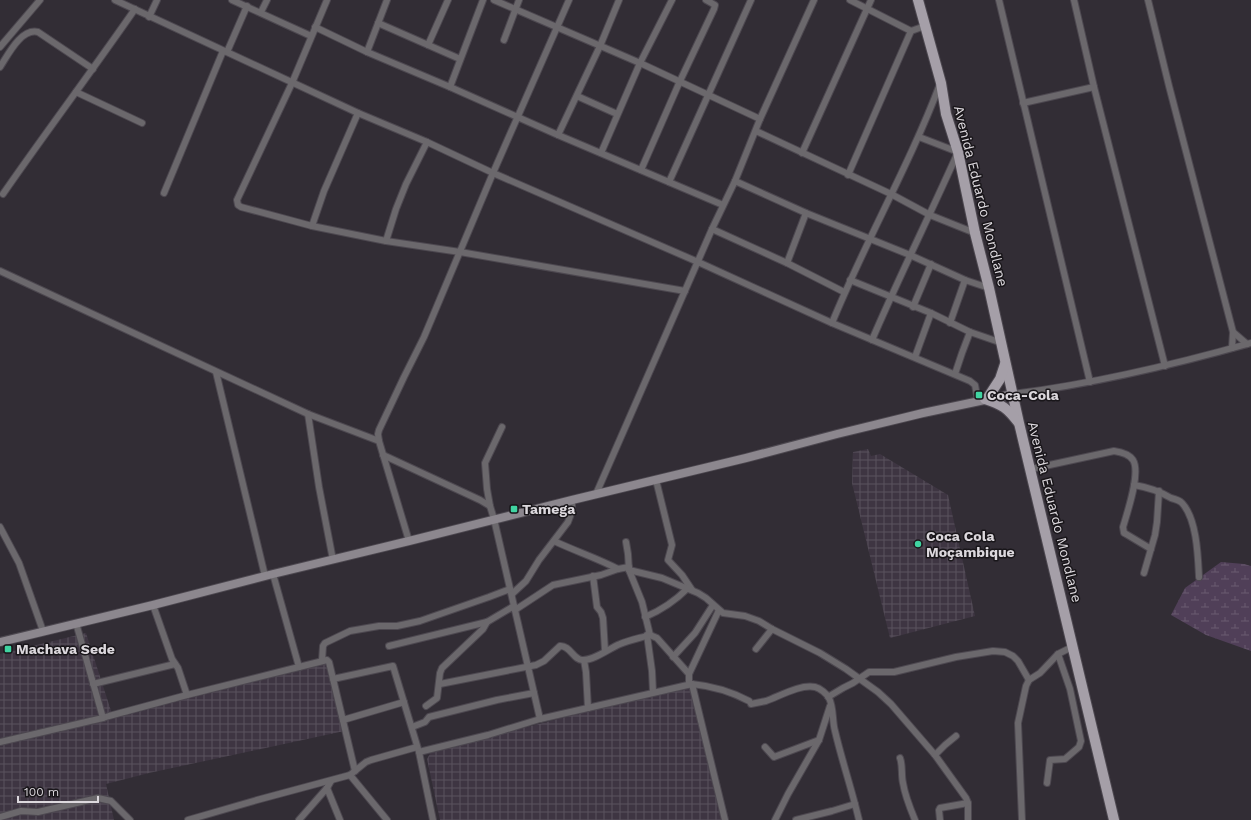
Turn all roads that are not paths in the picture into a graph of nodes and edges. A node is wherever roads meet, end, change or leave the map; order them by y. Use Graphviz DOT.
graph roads {
  1 [pos="40,0"];
  2 [pos="115,0"];
  3 [pos="157,0"];
  4 [pos="232,0"];
  5 [pos="267,0"];
  6 [pos="327,0"];
  7 [pos="388,0"];
  8 [pos="448,0"];
  9 [pos="483,0"];
  10 [pos="494,0"];
  11 [pos="519,0"];
  12 [pos="569,0"];
  13 [pos="619,0"];
  14 [pos="672,0"];
  15 [pos="706,0"];
  16 [pos="751,0"];
  17 [pos="814,0"];
  18 [pos="850,0"];
  19 [pos="871,0"];
  20 [pos="918,0"];
  21 [pos="999,0"];
  22 [pos="1074,0"];
  23 [pos="1148,0"];
  24 [pos="247,6"];
  25 [pos="867,8"];
  26 [pos="135,9"];
  27 [pos="516,9"];
  28 [pos="261,12"];
  29 [pos="149,17"];
  30 [pos="378,23"];
  31 [pos="925,26"];
  32 [pos="315,27"];
  33 [pos="556,27"];
  34 [pos="911,31"];
  35 [pos="311,36"];
  36 [pos="504,40"];
  37 [pos="428,45"];
  38 [pos="13,46"];
  39 [pos="600,46"];
  40 [pos="0,47"];
  41 [pos="225,52"];
  42 [pos="366,52"];
  43 [pos="460,59"];
  44 [pos="640,63"];
  45 [pos="0,67"];
  46 [pos="93,69"];
  47 [pos="680,81"];
  48 [pos="292,83"];
  49 [pos="941,83"];
  50 [pos="450,87"];
  51 [pos="1094,87"];
  52 [pos="76,92"];
  53 [pos="708,94"];
  54 [pos="577,96"];
  55 [pos="1023,103"];
  56 [pos="358,113"];
  57 [pos="617,114"];
  58 [pos="518,117"];
  59 [pos="760,119"];
  60 [pos="142,123"];
  61 [pos="756,131"];
  62 [pos="558,135"];
  63 [pos="919,136"];
  64 [pos="427,142"];
  65 [pos="958,152"];
  66 [pos="601,153"];
  67 [pos="802,153"];
  68 [pos="641,170"];
  69 [pos="493,173"];
  70 [pos="848,175"];
  71 [pos="735,181"];
  72 [pos="669,182"];
  73 [pos="164,193"];
  74 [pos="3,194"];
  75 [pos="892,194"];
  76 [pos="723,205"];
  77 [pos="806,213"];
  78 [pos="930,215"];
  79 [pos="312,226"];
  80 [pos="712,229"];
  81 [pos="975,233"];
  82 [pos="870,238"];
  83 [pos="386,241"];
  84 [pos="460,252"];
  85 [pos="910,255"];
  86 [pos="698,262"];
  87 [pos="787,263"];
  88 [pos="931,264"];
  89 [pos="0,271"];
  90 [pos="850,280"];
  91 [pos="965,280"];
  92 [pos="989,288"];
  93 [pos="685,291"];
  94 [pos="844,292"];
  95 [pos="891,297"];
  96 [pos="912,307"];
  97 [pos="931,313"];
  98 [pos="832,323"];
  99 [pos="950,323"];
  100 [pos="970,332"];
  101 [pos="1233,332"];
  102 [pos="872,340"];
  103 [pos="1002,343"];
  104 [pos="1249,343"];
  105 [pos="1232,348"];
  106 [pos="915,357"];
  107 [pos="1005,362"];
  108 [pos="1166,366"];
  109 [pos="216,372"];
  110 [pos="955,374"];
  111 [pos="1090,382"];
  112 [pos="1013,394"];
  113 [pos="983,400"];
  114 [pos="308,414"];
  115 [pos="1020,423"];
  116 [pos="502,427"];
  117 [pos="378,441"];
  118 [pos="383,455"];
  119 [pos="1031,469"];
  120 [pos="656,480"];
  121 [pos="1134,485"];
  122 [pos="1159,491"];
  123 [pos="596,494"];
  124 [pos="572,500"];
  125 [pos="490,506"];
  126 [pos="494,519"];
  127 [pos="0,527"];
  128 [pos="409,541"];
  129 [pos="554,541"];
  130 [pos="626,542"];
  131 [pos="1151,549"];
  132 [pos="333,560"];
  133 [pos="629,568"];
  134 [pos="618,569"];
  135 [pos="1144,573"];
  136 [pos="273,574"];
  137 [pos="265,576"];
  138 [pos="593,576"];
  139 [pos="1198,577"];
  140 [pos="690,589"];
  141 [pos="511,591"];
  142 [pos="154,605"];
  143 [pos="713,605"];
  144 [pos="515,608"];
  145 [pos="719,610"];
  146 [pos="645,617"];
  147 [pos="487,622"];
  148 [pos="76,623"];
  149 [pos="772,629"];
  150 [pos="43,631"];
  151 [pos="648,635"];
  152 [pos="0,642"];
  153 [pos="389,646"];
  154 [pos="1073,647"];
  155 [pos="756,649"];
  156 [pos="605,650"];
  157 [pos="1058,654"];
  158 [pos="673,657"];
  159 [pos="584,660"];
  160 [pos="322,661"];
  161 [pos="175,664"];
  162 [pos="299,667"];
  163 [pos="529,667"];
  164 [pos="689,674"];
  165 [pos="333,679"];
  166 [pos="860,679"];
  167 [pos="1029,680"];
  168 [pos="93,684"];
  169 [pos="440,684"];
  170 [pos="690,684"];
  171 [pos="653,692"];
  172 [pos="534,693"];
  173 [pos="187,695"];
  174 [pos="829,700"];
  175 [pos="404,702"];
  176 [pos="426,706"];
  177 [pos="588,708"];
  178 [pos="103,718"];
  179 [pos="540,719"];
  180 [pos="343,720"];
  181 [pos="412,727"];
  182 [pos="956,736"];
  183 [pos="819,740"];
  184 [pos="0,742"];
  185 [pos="766,747"];
  186 [pos="418,749"];
  187 [pos="935,755"];
  188 [pos="900,758"];
  189 [pos="352,773"];
  190 [pos="331,781"];
  191 [pos="1048,783"];
  192 [pos="327,788"];
  193 [pos="968,803"];
  194 [pos="855,804"];
  195 [pos="0,817"];
  196 [pos="130,820"];
  197 [pos="188,820"];
  198 [pos="299,820"];
  199 [pos="340,820"];
  200 [pos="387,820"];
  201 [pos="433,820"];
  202 [pos="725,820"];
  203 [pos="774,820"];
  204 [pos="796,820"];
  205 [pos="859,820"];
  206 [pos="915,820"];
  207 [pos="940,820"];
  208 [pos="968,820"];
  209 [pos="1022,820"];
  210 [pos="1114,820"];
  1 -- 40 [label="street"];
  2 -- 26 [label="street"];
  3 -- 29 [label="street"];
  4 -- 24 [label="street"];
  5 -- 28 [label="street"];
  6 -- 32 [label="street"];
  7 -- 30 [label="street"];
  8 -- 37 [label="street"];
  9 -- 43 [label="street"];
  10 -- 27 [label="street"];
  11 -- 27 [label="street"];
  12 -- 33 [label="street"];
  13 -- 39 [label="street"];
  14 -- 44 [label="street"];
  15 -- 47 [label="street"];
  16 -- 53 [label="street"];
  17 -- 59 [label="street"];
  18 -- 25 [label="street"];
  19 -- 25 [label="street"];
  20 -- 31 [label="main road, Avenida Eduardo Mondlane"];
  21 -- 55 [label="street"];
  22 -- 51 [label="street"];
  23 -- 101 [label="street"];
  24 -- 28 [label="street"];
  24 -- 41 [label="street"];
  25 -- 34 [label="street"];
  25 -- 67 [label="street"];
  26 -- 29 [label="street"];
  26 -- 46 [label="street"];
  27 -- 33 [label="street"];
  27 -- 36 [label="street"];
  28 -- 35 [label="street"];
  29 -- 41 [label="street"];
  30 -- 37 [label="street"];
  30 -- 42 [label="street"];
  31 -- 34 [label="street"];
  31 -- 49 [label="main road, Avenida Eduardo Mondlane"];
  32 -- 35 [label="street"];
  32 -- 42 [label="street"];
  33 -- 39 [label="street"];
  33 -- 58 [label="street"];
  34 -- 70 [label="street"];
  35 -- 48 [label="street"];
  37 -- 43 [label="street"];
  38 -- 40 [label="street"];
  38 -- 45 [label="street"];
  38 -- 46 [label="street"];
  39 -- 44 [label="street"];
  39 -- 54 [label="street"];
  41 -- 48 [label="street"];
  41 -- 73 [label="street"];
  42 -- 50 [label="street"];
  43 -- 50 [label="street"];
  44 -- 47 [label="street"];
  44 -- 57 [label="street"];
  46 -- 52 [label="street"];
  47 -- 53 [label="street"];
  47 -- 68 [label="street"];
  48 -- 56 [label="street"];
  48 -- 79 [label="street"];
  49 -- 63 [label="street"];
  49 -- 65 [label="main road, Avenida Eduardo Mondlane"];
  50 -- 58 [label="street"];
  51 -- 55 [label="street"];
  51 -- 108 [label="street"];
  52 -- 60 [label="street"];
  52 -- 74 [label="street"];
  53 -- 59 [label="street"];
  53 -- 72 [label="street"];
  54 -- 57 [label="street"];
  54 -- 62 [label="street"];
  55 -- 111 [label="street"];
  56 -- 64 [label="street"];
  56 -- 79 [label="street"];
  57 -- 66 [label="street"];
  58 -- 62 [label="street"];
  58 -- 69 [label="street"];
  59 -- 61 [label="street"];
  61 -- 67 [label="street"];
  61 -- 71 [label="street"];
  62 -- 66 [label="street"];
  63 -- 65 [label="street"];
  63 -- 75 [label="street"];
  64 -- 69 [label="street"];
  64 -- 83 [label="street"];
  65 -- 78 [label="street"];
  65 -- 81 [label="main road, Avenida Eduardo Mondlane"];
  66 -- 68 [label="street"];
  67 -- 70 [label="street"];
  68 -- 72 [label="street"];
  69 -- 84 [label="street"];
  69 -- 86 [label="street"];
  70 -- 75 [label="street"];
  71 -- 76 [label="street"];
  71 -- 77 [label="street"];
  72 -- 76 [label="street"];
  75 -- 78 [label="street"];
  75 -- 82 [label="street"];
  76 -- 80 [label="street"];
  77 -- 82 [label="street"];
  77 -- 87 [label="street"];
  78 -- 81 [label="street"];
  78 -- 85 [label="street"];
  79 -- 83 [label="street"];
  80 -- 86 [label="street"];
  80 -- 87 [label="street"];
  81 -- 92 [label="main road, Avenida Eduardo Mondlane"];
  82 -- 85 [label="street"];
  82 -- 90 [label="street"];
  83 -- 84 [label="street"];
  84 -- 93 [label="street"];
  84 -- 117 [label="street"];
  85 -- 88 [label="street"];
  85 -- 95 [label="street"];
  86 -- 93 [label="street"];
  86 -- 98 [label="street"];
  87 -- 94 [label="street"];
  88 -- 91 [label="street"];
  88 -- 96 [label="street"];
  89 -- 109 [label="street"];
  90 -- 94 [label="street"];
  90 -- 95 [label="street"];
  91 -- 92 [label="street"];
  91 -- 99 [label="street"];
  92 -- 103 [label="main road, Avenida Eduardo Mondlane"];
  93 -- 123 [label="street"];
  94 -- 98 [label="street"];
  95 -- 96 [label="street"];
  95 -- 102 [label="street"];
  96 -- 97 [label="street"];
  97 -- 99 [label="street"];
  97 -- 106 [label="street"];
  98 -- 102 [label="street"];
  99 -- 100 [label="street"];
  100 -- 103 [label="street"];
  100 -- 110 [label="street"];
  101 -- 104 [label="street"];
  101 -- 105 [label="street"];
  102 -- 106 [label="street"];
  103 -- 107 [label="main road, Avenida Eduardo Mondlane"];
  104 -- 105 [label="street"];
  105 -- 108 [label="street"];
  106 -- 110 [label="street"];
  107 -- 112 [label="main road, Avenida Eduardo Mondlane"];
  107 -- 113 [label="main road"];
  108 -- 111 [label="street"];
  109 -- 114 [label="street"];
  109 -- 137 [label="street"];
  110 -- 113 [label="street"];
  111 -- 112 [label="street"];
  112 -- 113 [label="main road"];
  112 -- 115 [label="main road, Avenida Eduardo Mondlane"];
  113 -- 115 [label="main road"];
  113 -- 120 [label="main road"];
  114 -- 117 [label="street"];
  114 -- 132 [label="street"];
  115 -- 119 [label="main road, Avenida Eduardo Mondlane"];
  116 -- 125 [label="street"];
  117 -- 118 [label="street"];
  118 -- 125 [label="street"];
  118 -- 128 [label="street"];
  119 -- 121 [label="street"];
  119 -- 154 [label="main road, Avenida Eduardo Mondlane"];
  120 -- 123 [label="main road"];
  120 -- 140 [label="street"];
  121 -- 122 [label="street"];
  121 -- 131 [label="street"];
  122 -- 131 [label="street"];
  122 -- 139 [label="street"];
  123 -- 124 [label="main road"];
  124 -- 126 [label="main road"];
  124 -- 129 [label="street"];
  125 -- 126 [label="street"];
  126 -- 128 [label="main road"];
  126 -- 141 [label="street"];
  127 -- 150 [label="street"];
  128 -- 132 [label="main road"];
  129 -- 134 [label="street"];
  129 -- 141 [label="street"];
  130 -- 133 [label="street"];
  131 -- 135 [label="street"];
  132 -- 136 [label="main road"];
  133 -- 134 [label="street"];
  133 -- 140 [label="street"];
  133 -- 146 [label="street"];
  134 -- 138 [label="street"];
  136 -- 137 [label="main road"];
  136 -- 162 [label="street"];
  137 -- 142 [label="main road"];
  138 -- 144 [label="street"];
  138 -- 156 [label="street"];
  140 -- 143 [label="street"];
  140 -- 146 [label="street"];
  141 -- 144 [label="street"];
  141 -- 160 [label="street"];
  142 -- 148 [label="main road"];
  142 -- 161 [label="street"];
  143 -- 145 [label="street"];
  143 -- 158 [label="street"];
  144 -- 147 [label="street"];
  144 -- 163 [label="street"];
  145 -- 149 [label="street"];
  145 -- 164 [label="street"];
  146 -- 151 [label="street"];
  147 -- 153 [label="street"];
  147 -- 169 [label="street"];
  148 -- 150 [label="main road"];
  148 -- 168 [label="street"];
  149 -- 155 [label="street"];
  149 -- 166 [label="street"];
  150 -- 152 [label="main road"];
  151 -- 156 [label="street"];
  151 -- 158 [label="street"];
  151 -- 171 [label="street"];
  154 -- 157 [label="street"];
  154 -- 210 [label="main road, Avenida Eduardo Mondlane"];
  156 -- 159 [label="street"];
  157 -- 167 [label="street"];
  157 -- 191 [label="street"];
  158 -- 164 [label="street"];
  159 -- 163 [label="street"];
  159 -- 177 [label="street"];
  160 -- 162 [label="street"];
  160 -- 165 [label="street"];
  161 -- 168 [label="street"];
  161 -- 173 [label="street"];
  162 -- 173 [label="street"];
  163 -- 169 [label="street"];
  163 -- 172 [label="street"];
  164 -- 170 [label="street"];
  165 -- 175 [label="street"];
  165 -- 180 [label="street"];
  166 -- 167 [label="street"];
  166 -- 174 [label="street"];
  166 -- 187 [label="street"];
  167 -- 209 [label="street"];
  168 -- 178 [label="street"];
  169 -- 176 [label="street"];
  170 -- 171 [label="street"];
  170 -- 174 [label="street"];
  170 -- 202 [label="street"];
  171 -- 177 [label="street"];
  172 -- 179 [label="street"];
  172 -- 181 [label="street"];
  173 -- 178 [label="street"];
  174 -- 183 [label="street"];
  174 -- 194 [label="street"];
  175 -- 180 [label="street"];
  175 -- 181 [label="street"];
  177 -- 179 [label="street"];
  178 -- 184 [label="street"];
  179 -- 186 [label="street"];
  180 -- 189 [label="street"];
  181 -- 186 [label="street"];
  182 -- 187 [label="street"];
  183 -- 185 [label="street"];
  183 -- 203 [label="street"];
  186 -- 189 [label="street"];
  186 -- 201 [label="street"];
  187 -- 193 [label="street"];
  188 -- 206 [label="street"];
  189 -- 190 [label="street"];
  189 -- 200 [label="street"];
  190 -- 192 [label="street"];
  190 -- 197 [label="street"];
  192 -- 198 [label="street"];
  192 -- 199 [label="street"];
  193 -- 207 [label="street"];
  193 -- 208 [label="street"];
  194 -- 204 [label="street"];
  194 -- 205 [label="street"];
  195 -- 196 [label="street"];
}
